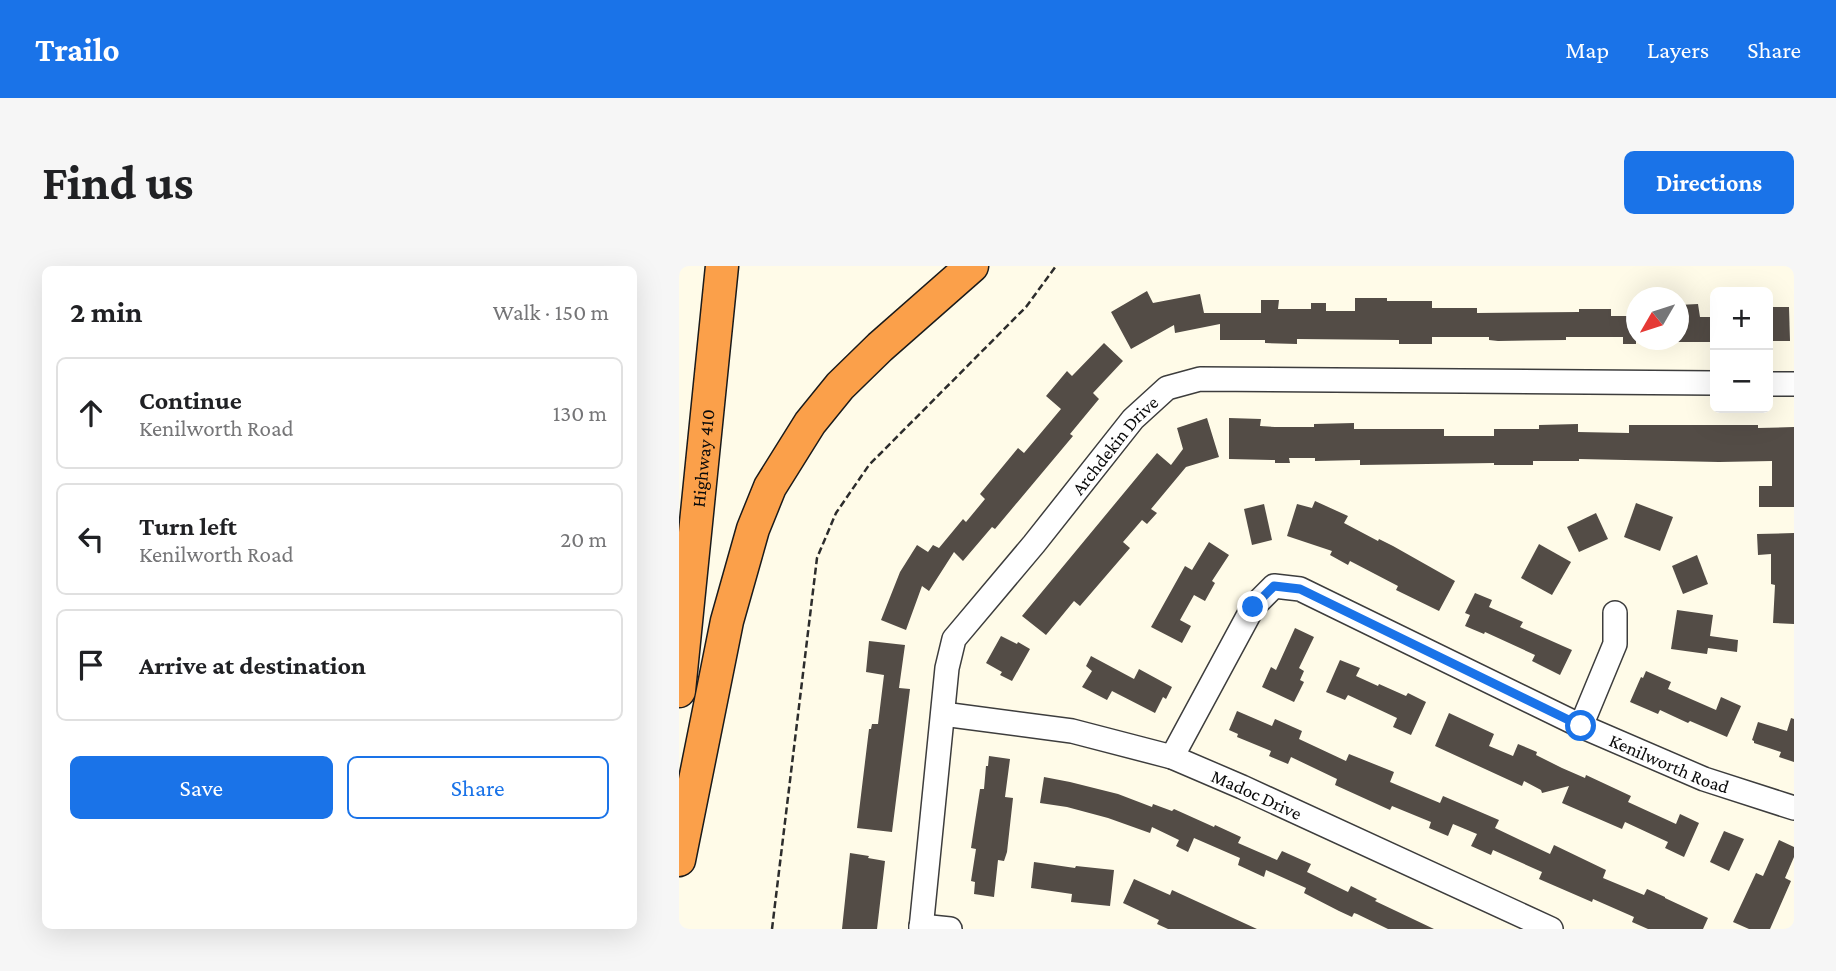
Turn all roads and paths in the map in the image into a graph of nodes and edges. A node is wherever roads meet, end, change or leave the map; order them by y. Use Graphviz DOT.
graph roads {
  1 [pos="722,266"];
  2 [pos="972,266"];
  3 [pos="1056,266"];
  4 [pos="1710,383"];
  5 [pos="1773,383"];
  6 [pos="1794,384"];
  7 [pos="1615,613"];
  8 [pos="679,691"];
  9 [pos="943,714"];
  10 [pos="1581,726"];
  11 [pos="1173,757"];
  12 [pos="1794,808"];
  13 [pos="679,860"];
  14 [pos="921,927"];
  15 [pos="772,929"];
  16 [pos="950,929"];
  17 [pos="1551,929"];
  1 -- 8 [label="highway, Highway 410"];
  2 -- 13 [label="highway"];
  3 -- 15 [label="path"];
  4 -- 9 [label="street, Archdekin Drive"];
  5 -- 6 [label="street"];
  7 -- 10 [label="street"];
  9 -- 11 [label="street, Madoc Drive"];
  9 -- 14 [label="street, Archdekin Drive"];
  10 -- 11 [label="street, Kenilworth Road"];
  10 -- 12 [label="street, Kenilworth Road"];
  11 -- 17 [label="street, Madoc Drive"];
  14 -- 16 [label="street"];
}
